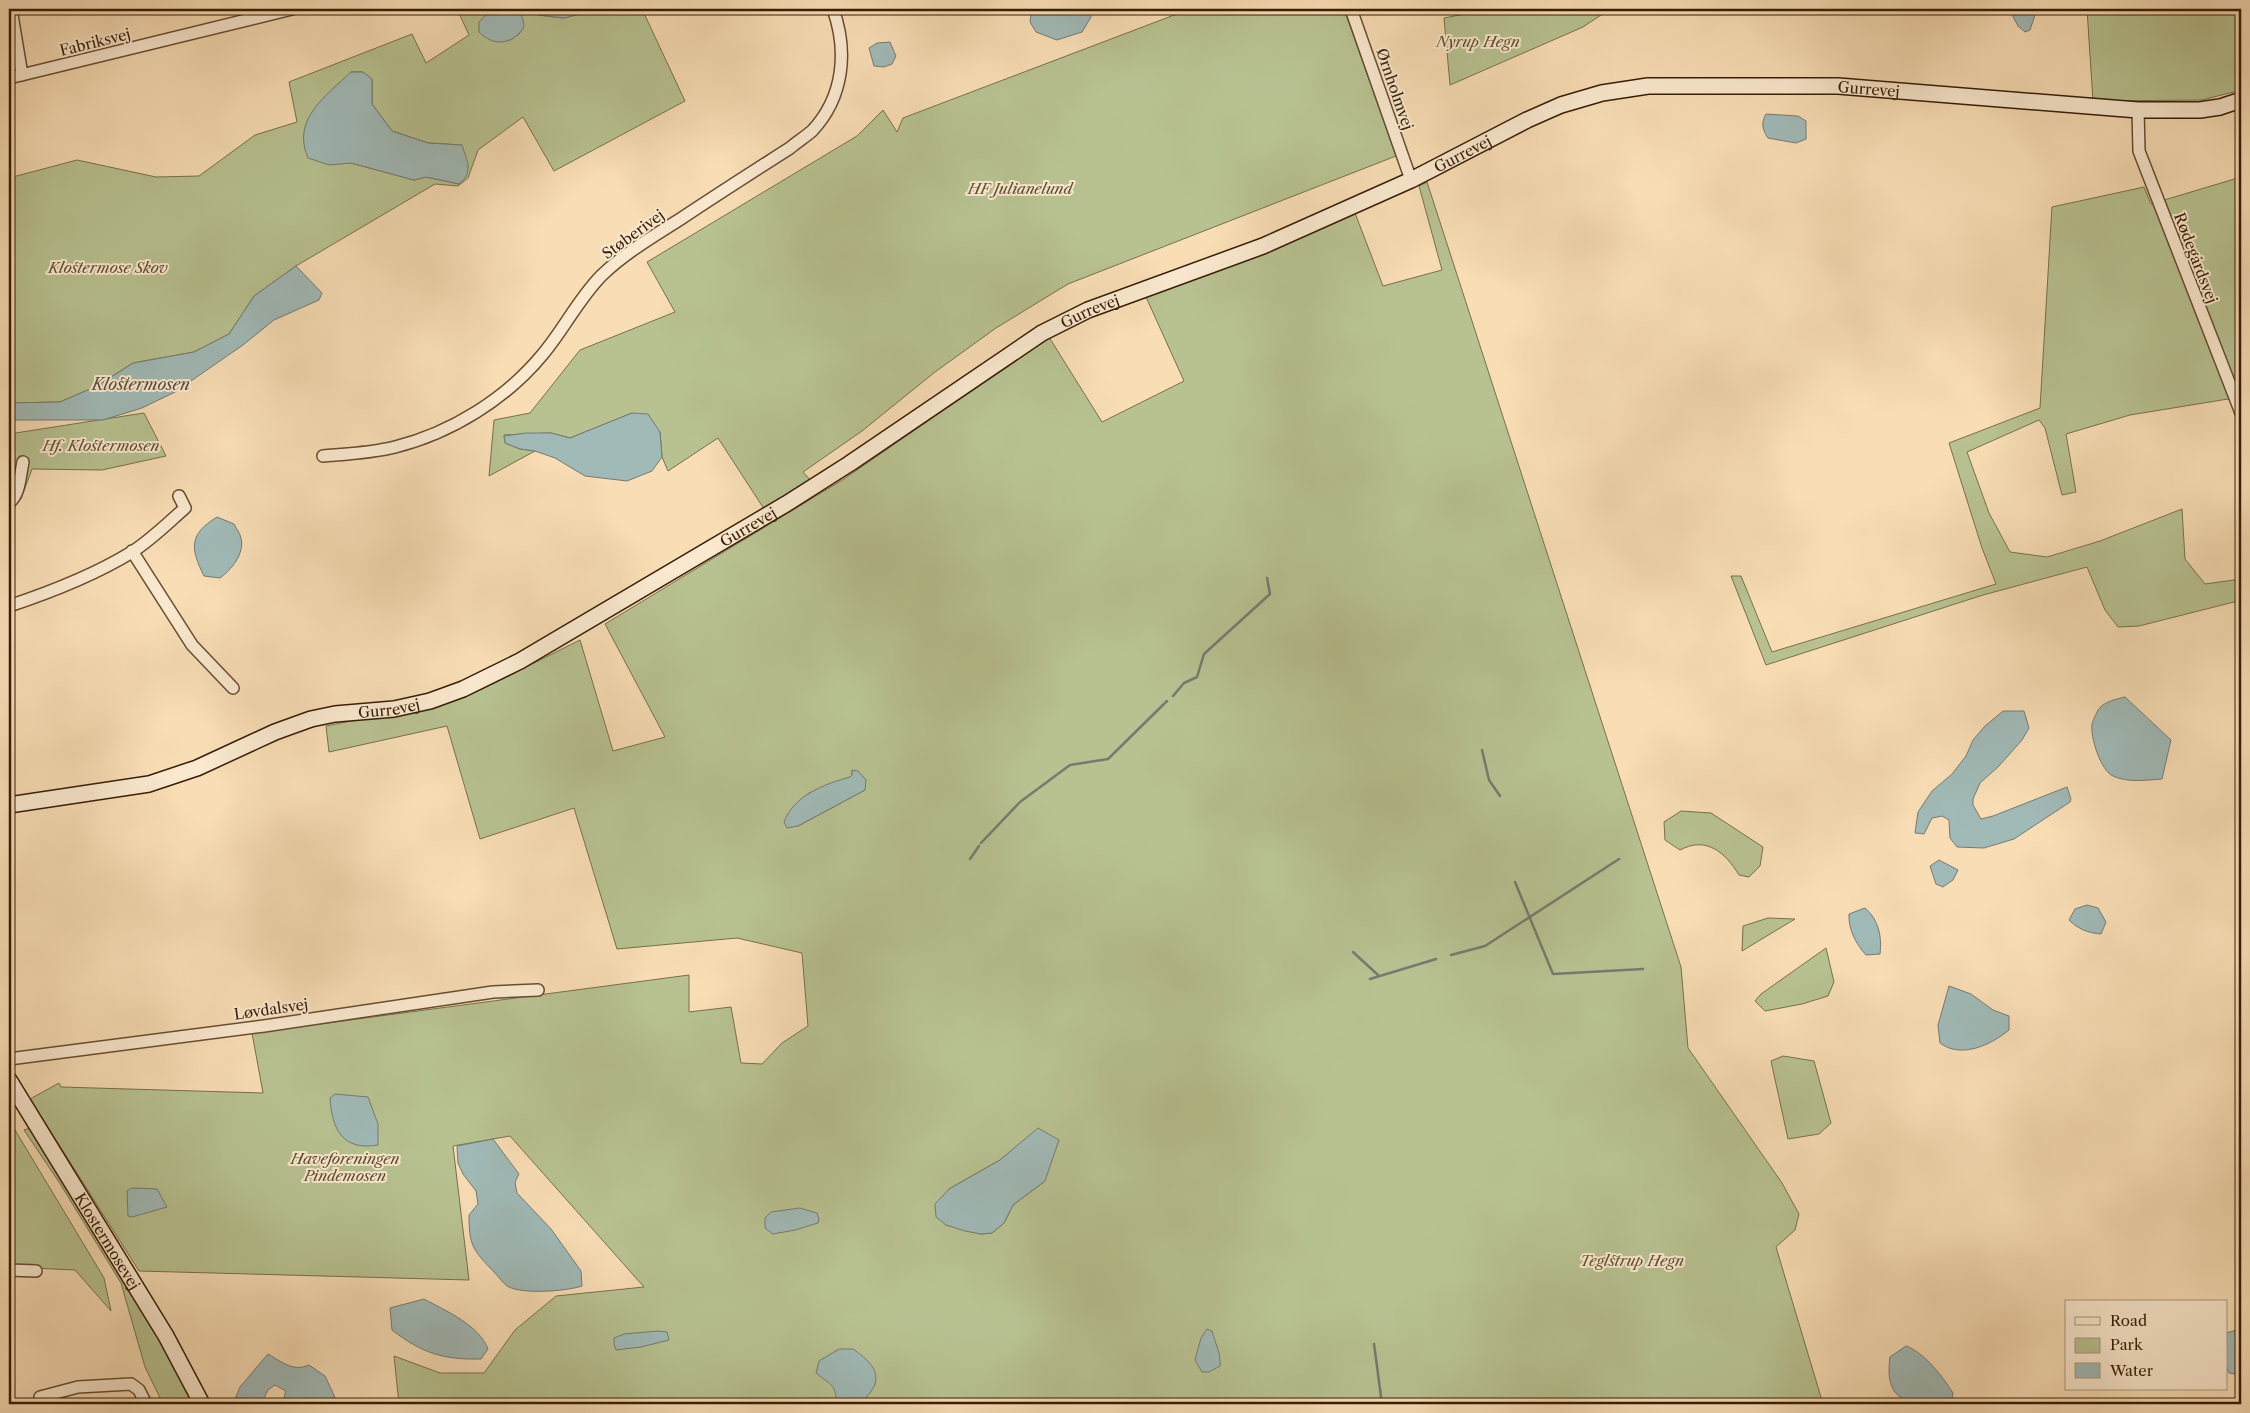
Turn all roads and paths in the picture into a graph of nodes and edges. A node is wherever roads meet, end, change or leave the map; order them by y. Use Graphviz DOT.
graph roads {
  1 [pos="11,9"];
  2 [pos="292,9"];
  3 [pos="833,9"];
  4 [pos="1351,9"];
  5 [pos="22,75"];
  6 [pos="9,78"];
  7 [pos="2241,100"];
  8 [pos="2138,110"];
  9 [pos="1411,180"];
  10 [pos="2241,413"];
  11 [pos="323,456"];
  12 [pos="23,462"];
  13 [pos="179,496"];
  14 [pos="9,503"];
  15 [pos="132,552"];
  16 [pos="9,606"];
  17 [pos="233,688"];
  18 [pos="10,804"];
  19 [pos="538,990"];
  20 [pos="9,1059"];
  21 [pos="9,1080"];
  22 [pos="14,1100"];
  23 [pos="9,1270"];
  24 [pos="36,1271"];
  25 [pos="40,1397"];
  26 [pos="146,1404"];
  27 [pos="202,1404"];
  1 -- 5 [label="street"];
  2 -- 5 [label="street, Fabriksvej"];
  3 -- 11 [label="street, Støberivej"];
  4 -- 9 [label="street, Ørnholmvej"];
  5 -- 6 [label="street, Fabriksvej"];
  7 -- 8 [label="street, Gurrevej"];
  8 -- 9 [label="street, Gurrevej"];
  8 -- 10 [label="street, Rødegårdsvej"];
  9 -- 18 [label="street, Gurrevej"];
  12 -- 14 [label="street"];
  13 -- 15 [label="street"];
  15 -- 16 [label="street"];
  15 -- 17 [label="street"];
  19 -- 20 [label="street, Løvdalsvej"];
  21 -- 22 [label="street, Klostermosevej"];
  22 -- 27 [label="street, Klostermosevej"];
  23 -- 24 [label="street"];
  25 -- 26 [label="street"];
}
